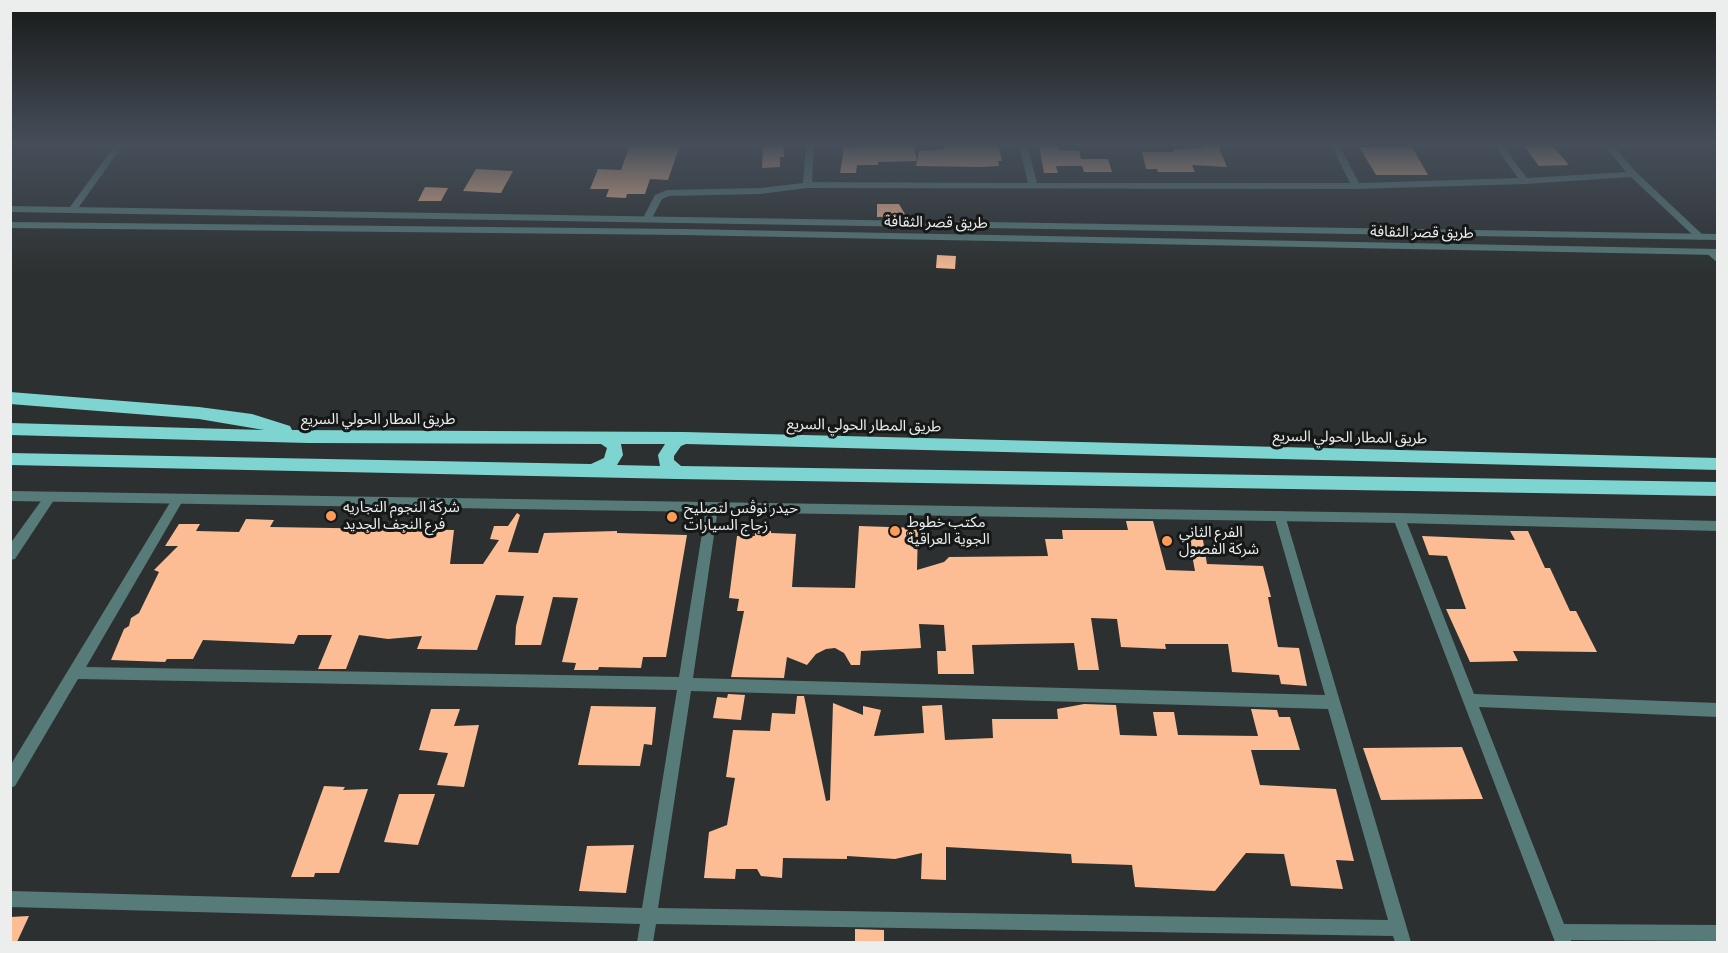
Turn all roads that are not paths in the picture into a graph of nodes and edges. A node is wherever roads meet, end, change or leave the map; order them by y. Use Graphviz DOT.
graph roads {
  1 [pos="87,189"];
  2 [pos="771,189"];
  3 [pos="1649,189"];
  4 [pos="73,209"];
  5 [pos="11,210"];
  6 [pos="648,218"];
  7 [pos="10,225"];
  8 [pos="1650,236"];
  9 [pos="1700,237"];
  10 [pos="1718,237"];
  11 [pos="1662,251"];
  12 [pos="1714,252"];
  13 [pos="1718,260"];
  14 [pos="10,398"];
  15 [pos="10,429"];
  16 [pos="308,437"];
  17 [pos="602,437"];
  18 [pos="684,438"];
  19 [pos="10,459"];
  20 [pos="1718,464"];
  21 [pos="592,471"];
  22 [pos="677,473"];
  23 [pos="1718,489"];
  24 [pos="10,496"];
  25 [pos="50,497"];
  26 [pos="178,499"];
  27 [pos="712,508"];
  28 [pos="1280,516"];
  29 [pos="1399,518"];
  30 [pos="1718,526"];
  31 [pos="10,555"];
  32 [pos="75,673"];
  33 [pos="686,684"];
  34 [pos="1469,700"];
  35 [pos="1334,702"];
  36 [pos="1718,710"];
  37 [pos="10,781"];
  38 [pos="10,899"];
  39 [pos="649,916"];
  40 [pos="1718,933"];
  41 [pos="1401,935"];
  42 [pos="1561,937"];
  43 [pos="645,942"];
  1 -- 4 [label="street"];
  2 -- 6 [label="street"];
  3 -- 9 [label="street"];
  4 -- 5 [label="street"];
  4 -- 6 [label="street"];
  6 -- 8 [label="street, طريق قصر الثقافة"];
  7 -- 11 [label="street, طريق قصر الثقافة"];
  8 -- 9 [label="street, طريق قصر الثقافة"];
  8 -- 11 [label="street"];
  9 -- 10 [label="street"];
  11 -- 12 [label="street, طريق قصر الثقافة"];
  12 -- 13 [label="street"];
  14 -- 16 [label="highway"];
  15 -- 16 [label="highway, طريق المطار الحولي السريع"];
  16 -- 17 [label="highway, طريق المطار الحولي السريع"];
  17 -- 18 [label="highway, طريق المطار الحولي السريع"];
  17 -- 21 [label="highway"];
  18 -- 20 [label="highway, طريق المطار الحولي السريع"];
  18 -- 22 [label="highway"];
  19 -- 21 [label="highway"];
  21 -- 22 [label="highway"];
  22 -- 23 [label="highway"];
  24 -- 25 [label="street"];
  25 -- 26 [label="street"];
  25 -- 31 [label="street"];
  26 -- 27 [label="street"];
  26 -- 32 [label="street"];
  27 -- 28 [label="street"];
  27 -- 33 [label="street"];
  28 -- 29 [label="street"];
  28 -- 35 [label="street"];
  29 -- 30 [label="street"];
  29 -- 34 [label="street"];
  32 -- 33 [label="street"];
  32 -- 37 [label="street"];
  33 -- 35 [label="street"];
  33 -- 39 [label="street"];
  34 -- 36 [label="street"];
  34 -- 42 [label="street"];
  35 -- 41 [label="street"];
  38 -- 39 [label="street"];
  39 -- 41 [label="street"];
  39 -- 43 [label="street"];
  40 -- 42 [label="street"];
}
